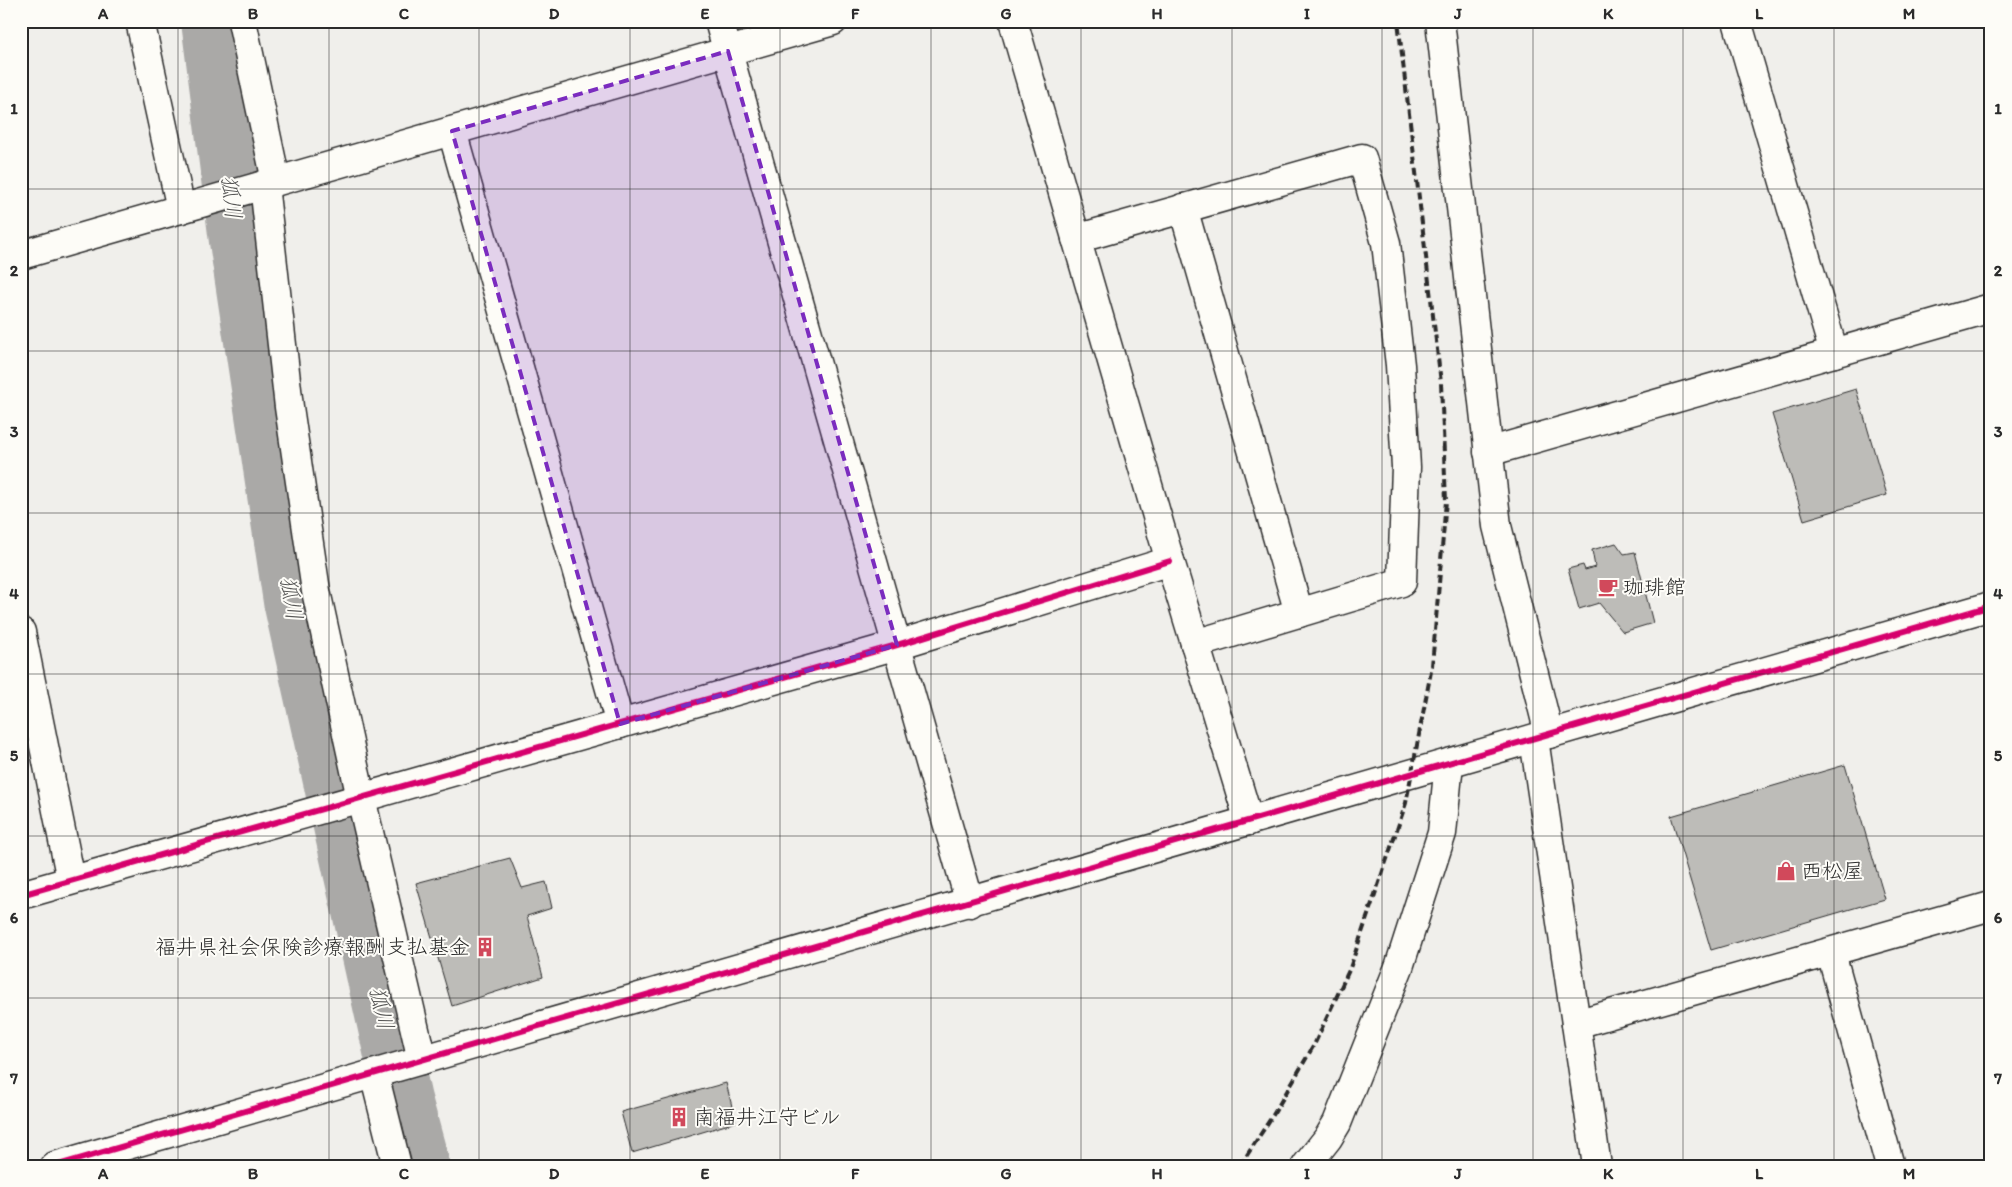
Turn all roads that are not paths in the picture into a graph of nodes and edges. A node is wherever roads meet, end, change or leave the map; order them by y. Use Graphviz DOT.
graph roads {
  1 [pos="140,21"];
  2 [pos="242,21"];
  3 [pos="719,21"];
  4 [pos="832,21"];
  5 [pos="1013,21"];
  6 [pos="1440,21"];
  7 [pos="1737,21"];
  8 [pos="728,52"];
  9 [pos="452,131"];
  10 [pos="250,189"];
  11 [pos="1183,208"];
  12 [pos="181,209"];
  13 [pos="1076,239"];
  14 [pos="21,255"];
  15 [pos="1991,308"];
  16 [pos="1834,353"];
  17 [pos="1488,452"];
  18 [pos="1170,561"];
  19 [pos="1991,606"];
  20 [pos="1299,613"];
  21 [pos="21,632"];
  22 [pos="1196,644"];
  23 [pos="896,645"];
  24 [pos="620,724"];
  25 [pos="1541,736"];
  26 [pos="1449,763"];
  27 [pos="345,803"];
  28 [pos="1249,821"];
  29 [pos="71,880"];
  30 [pos="21,895"];
  31 [pos="970,903"];
  32 [pos="1991,906"];
  33 [pos="1831,953"];
  34 [pos="1576,1024"];
  35 [pos="398,1067"];
  36 [pos="1328,1138"];
  37 [pos="55,1166"];
  38 [pos="397,1166"];
  39 [pos="1306,1166"];
  40 [pos="1333,1166"];
  41 [pos="1597,1166"];
  42 [pos="1890,1166"];
  1 -- 12 [label="street"];
  2 -- 10 [label="street"];
  3 -- 8 [label="street"];
  4 -- 8 [label="street"];
  5 -- 13 [label="street"];
  6 -- 17 [label="street"];
  7 -- 16 [label="street"];
  8 -- 9 [label="street"];
  8 -- 23 [label="street"];
  9 -- 10 [label="street"];
  9 -- 24 [label="street"];
  10 -- 12 [label="street"];
  10 -- 27 [label="street"];
  11 -- 13 [label="street"];
  11 -- 20 [label="street"];
  11 -- 20 [label="street"];
  12 -- 14 [label="street"];
  13 -- 18 [label="street"];
  15 -- 16 [label="street"];
  16 -- 17 [label="street"];
  17 -- 25 [label="street"];
  18 -- 22 [label="street"];
  18 -- 23 [label="street"];
  19 -- 25 [label="street"];
  20 -- 22 [label="street"];
  21 -- 29 [label="street"];
  22 -- 28 [label="street"];
  23 -- 24 [label="street"];
  23 -- 31 [label="street"];
  24 -- 27 [label="street"];
  25 -- 26 [label="street"];
  25 -- 34 [label="street"];
  26 -- 28 [label="street"];
  26 -- 36 [label="street"];
  27 -- 29 [label="street"];
  27 -- 35 [label="street"];
  28 -- 31 [label="street"];
  29 -- 30 [label="street"];
  31 -- 35 [label="street"];
  32 -- 33 [label="street"];
  33 -- 34 [label="street"];
  33 -- 42 [label="street"];
  34 -- 41 [label="street"];
  35 -- 37 [label="street"];
  35 -- 38 [label="street"];
  36 -- 39 [label="street"];
  36 -- 40 [label="street"];
}
